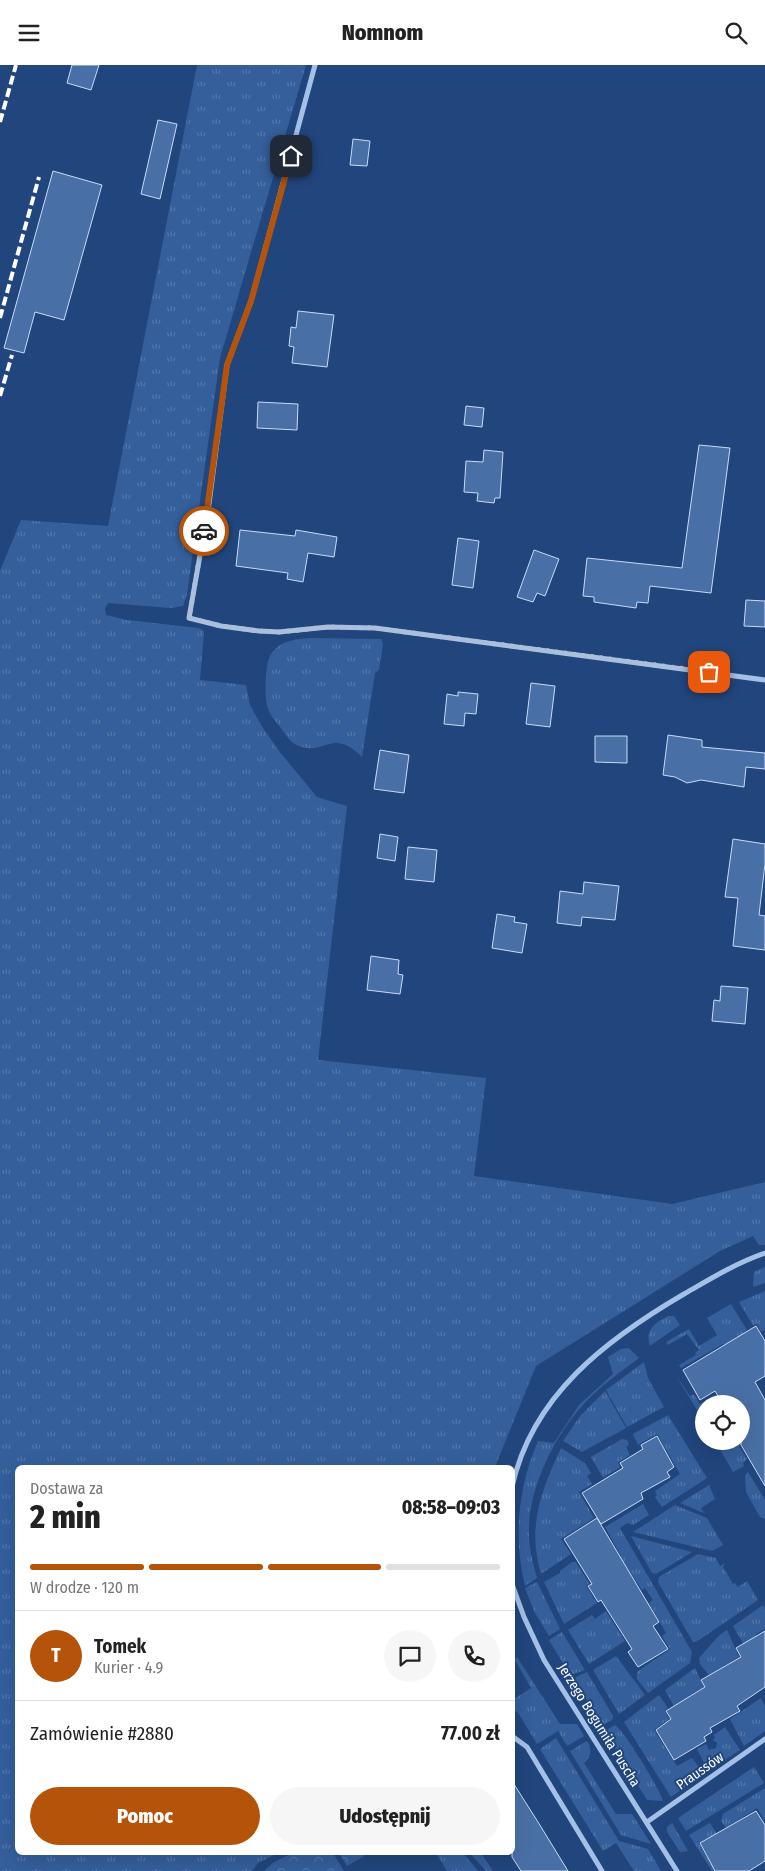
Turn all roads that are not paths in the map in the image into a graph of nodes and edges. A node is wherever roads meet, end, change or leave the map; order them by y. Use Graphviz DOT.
graph roads {
  1 [pos="315,65"];
  2 [pos="765,679"];
  3 [pos="765,1253"];
  4 [pos="515,1478"];
  5 [pos="515,1592"];
  6 [pos="515,1738"];
  7 [pos="765,1739"];
  8 [pos="647,1822"];
  9 [pos="602,1871"];
  10 [pos="677,1871"];
  1 -- 2 [label="street"];
  3 -- 4 [label="street"];
  5 -- 8 [label="street, Jerzego Bogumiła Puscha"];
  6 -- 9 [label="street"];
  7 -- 8 [label="street, Praussów"];
  8 -- 10 [label="street, Jerzego Bogumiła Puscha"];
}
